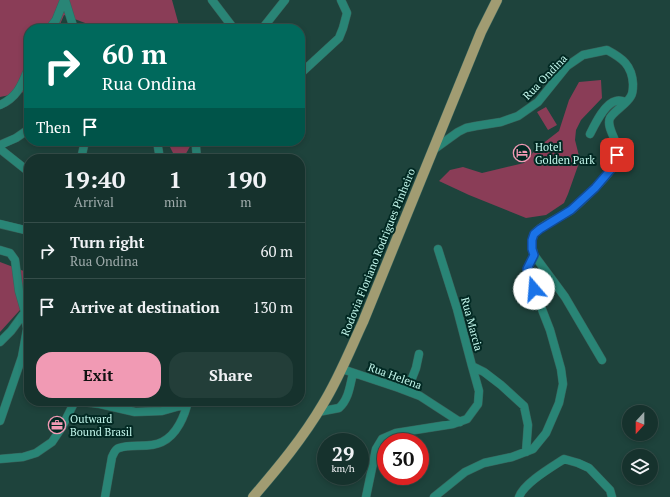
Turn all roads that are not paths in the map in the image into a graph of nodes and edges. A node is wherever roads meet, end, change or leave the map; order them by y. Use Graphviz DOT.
graph roads {
  1 [pos="64,0"];
  2 [pos="212,0"];
  3 [pos="285,0"];
  4 [pos="341,0"];
  5 [pos="497,0"];
  6 [pos="53,24"];
  7 [pos="72,24"];
  8 [pos="230,24"];
  9 [pos="266,24"];
  10 [pos="305,69"];
  11 [pos="24,79"];
  12 [pos="626,102"];
  13 [pos="0,105"];
  14 [pos="24,132"];
  15 [pos="590,134"];
  16 [pos="0,145"];
  17 [pos="0,149"];
  18 [pos="433,150"];
  19 [pos="24,168"];
  20 [pos="0,224"];
  21 [pos="24,230"];
  22 [pos="438,249"];
  23 [pos="0,250"];
  24 [pos="534,255"];
  25 [pos="24,308"];
  26 [pos="24,313"];
  27 [pos="0,342"];
  28 [pos="24,345"];
  29 [pos="419,354"];
  30 [pos="602,360"];
  31 [pos="20,366"];
  32 [pos="24,366"];
  33 [pos="472,366"];
  34 [pos="342,369"];
  35 [pos="353,373"];
  36 [pos="407,391"];
  37 [pos="73,406"];
  38 [pos="108,406"];
  39 [pos="177,406"];
  40 [pos="187,406"];
  41 [pos="318,412"];
  42 [pos="0,422"];
  43 [pos="460,422"];
  44 [pos="526,452"];
  45 [pos="0,459"];
  46 [pos="105,497"];
  47 [pos="253,497"];
  48 [pos="366,497"];
  49 [pos="434,497"];
  50 [pos="519,497"];
  51 [pos="612,497"];
  1 -- 6 [label="street"];
  1 -- 7 [label="street"];
  2 -- 8 [label="street"];
  3 -- 9 [label="street"];
  4 -- 10 [label="street"];
  5 -- 18 [label="main road, Rodovia Floriano Rodrigues Pinheiro"];
  11 -- 13 [label="street"];
  12 -- 15 [label="street"];
  12 -- 18 [label="street, Rua Ondina"];
  12 -- 24 [label="street, Rua Ondina"];
  14 -- 16 [label="street"];
  17 -- 19 [label="street"];
  18 -- 34 [label="main road, Rodovia Floriano Rodrigues Pinheiro"];
  20 -- 21 [label="street"];
  22 -- 33 [label="street, Rua Marcia"];
  23 -- 25 [label="street"];
  24 -- 30 [label="street"];
  24 -- 44 [label="street, Rua Ondina"];
  26 -- 27 [label="street"];
  28 -- 31 [label="street"];
  29 -- 36 [label="street"];
  31 -- 32 [label="street"];
  31 -- 42 [label="street"];
  33 -- 43 [label="street"];
  33 -- 44 [label="street, Rua Marcia"];
  34 -- 35 [label="street, Rua Helena"];
  34 -- 41 [label="main road, Rodovia Floriano Rodrigues Pinheiro"];
  35 -- 36 [label="street, Rua Helena"];
  35 -- 41 [label="street"];
  36 -- 43 [label="street, Rua Helena"];
  37 -- 45 [label="street"];
  38 -- 39 [label="street"];
  40 -- 46 [label="street"];
  41 -- 47 [label="main road, Rodovia Floriano Rodrigues Pinheiro"];
  43 -- 48 [label="street"];
  44 -- 49 [label="street"];
  50 -- 51 [label="street"];
}
